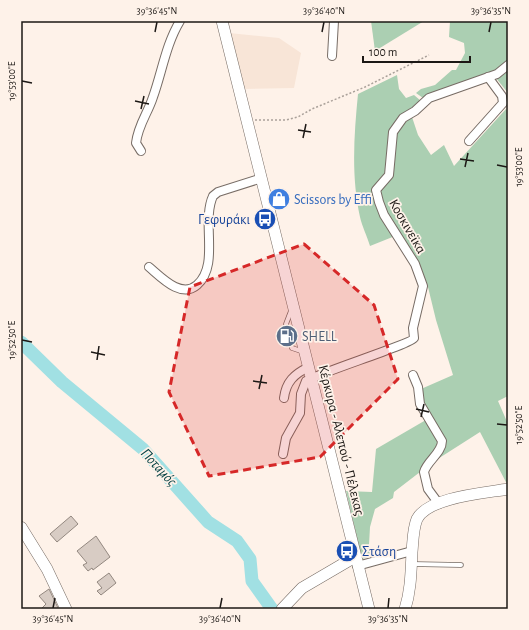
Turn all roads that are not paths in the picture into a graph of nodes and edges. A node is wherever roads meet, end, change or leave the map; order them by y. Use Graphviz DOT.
graph roads {
  1 [pos="180,21"];
  2 [pos="222,21"];
  3 [pos="334,21"];
  4 [pos="332,56"];
  5 [pos="508,65"];
  6 [pos="488,77"];
  7 [pos="505,101"];
  8 [pos="469,141"];
  9 [pos="141,151"];
  10 [pos="262,178"];
  11 [pos="149,267"];
  12 [pos="310,373"];
  13 [pos="412,375"];
  14 [pos="284,398"];
  15 [pos="283,454"];
  16 [pos="508,489"];
  17 [pos="439,504"];
  18 [pos="21,527"];
  19 [pos="412,551"];
  20 [pos="356,562"];
  21 [pos="412,564"];
  22 [pos="461,565"];
  23 [pos="66,609"];
  24 [pos="283,609"];
  25 [pos="369,609"];
  26 [pos="405,609"];
  1 -- 9 [label="street"];
  2 -- 10 [label="main road, Κέρκυρα - Αλεπού - Πέλεκας"];
  3 -- 4 [label="street"];
  5 -- 6 [label="street, Κοσκινεϊκα"];
  6 -- 7 [label="street"];
  6 -- 12 [label="street, Κοσκινεϊκα"];
  7 -- 8 [label="street"];
  10 -- 11 [label="street"];
  10 -- 12 [label="main road, Κέρκυρα - Αλεπού - Πέλεκας"];
  12 -- 14 [label="street"];
  12 -- 15 [label="street"];
  12 -- 20 [label="main road, Κέρκυρα - Αλεπού - Πέλεκας"];
  13 -- 17 [label="street"];
  16 -- 17 [label="main road"];
  17 -- 19 [label="main road"];
  18 -- 23 [label="main road"];
  19 -- 20 [label="street"];
  19 -- 21 [label="main road"];
  20 -- 24 [label="main road"];
  20 -- 25 [label="main road, Κέρκυρα - Αλεπού - Πέλεκας"];
  21 -- 22 [label="lane"];
  21 -- 26 [label="main road"];
}
